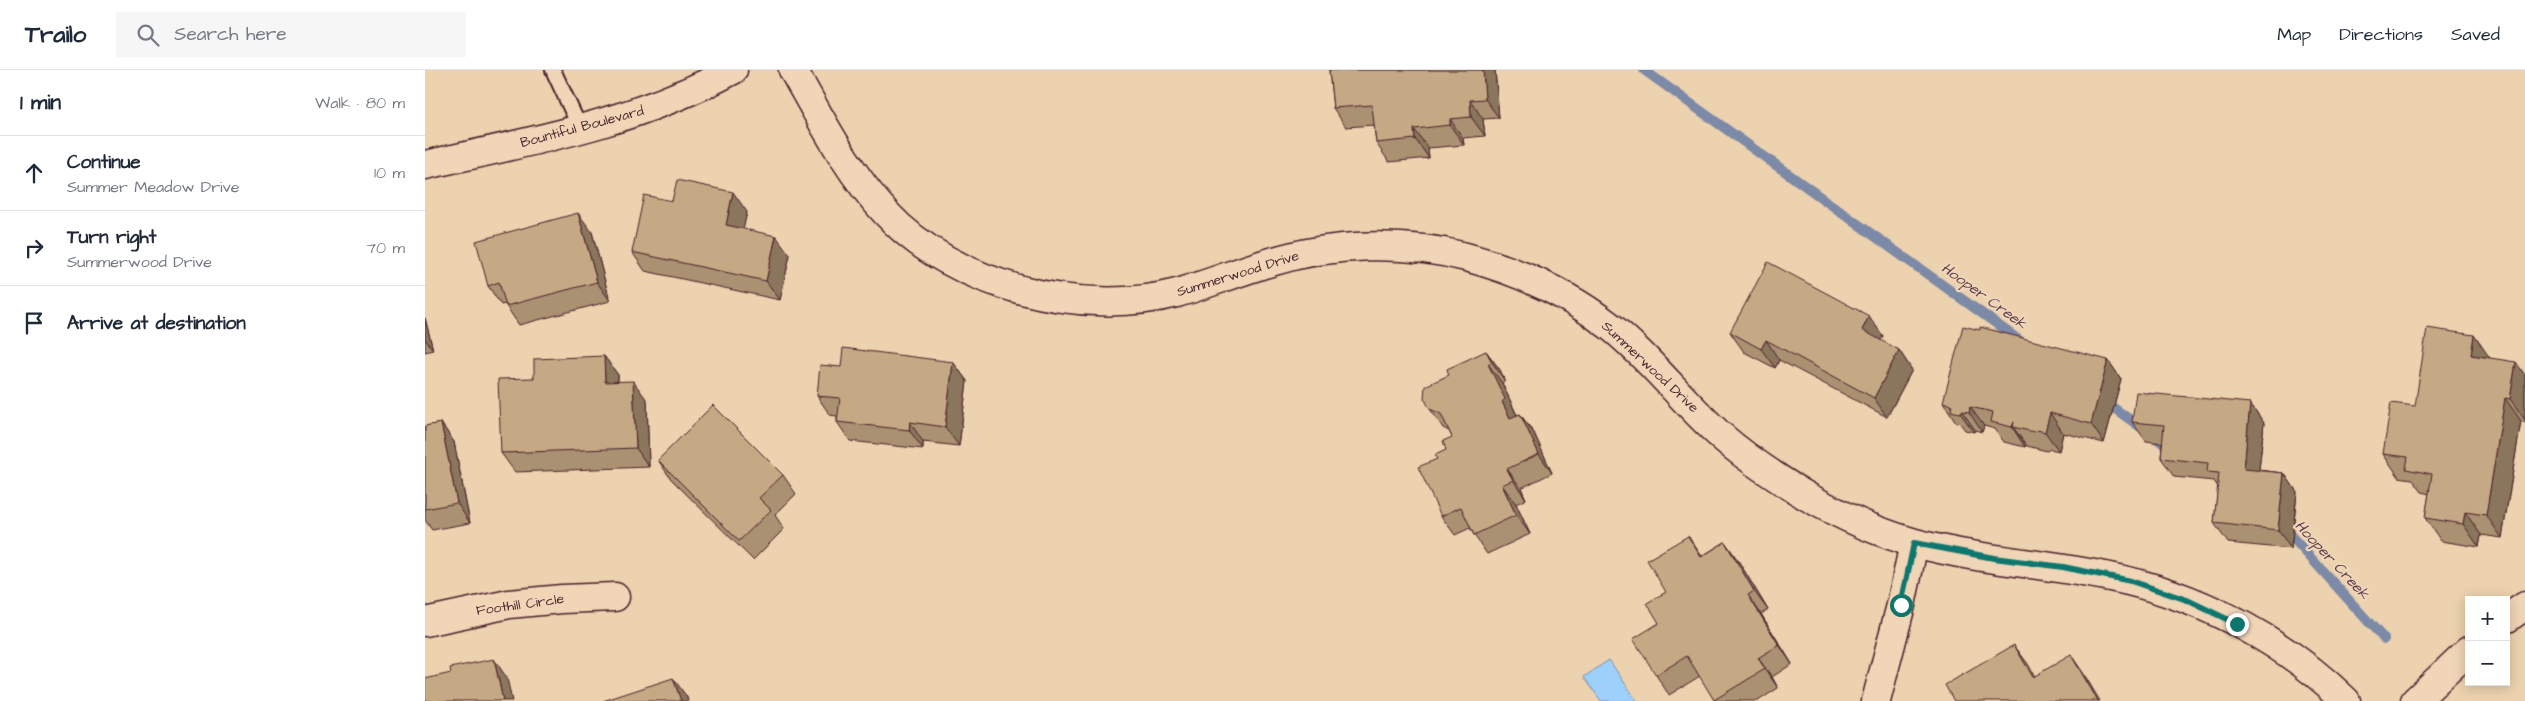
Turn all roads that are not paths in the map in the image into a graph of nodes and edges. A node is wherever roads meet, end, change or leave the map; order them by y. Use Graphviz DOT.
graph roads {
  1 [pos="553,70"];
  2 [pos="733,70"];
  3 [pos="793,70"];
  4 [pos="581,130"];
  5 [pos="425,165"];
  6 [pos="1914,543"];
  7 [pos="615,597"];
  8 [pos="2525,606"];
  9 [pos="2510,615"];
  10 [pos="425,622"];
  11 [pos="2465,654"];
  12 [pos="1876,701"];
  13 [pos="2346,701"];
  14 [pos="2415,701"];
  1 -- 4 [label="lane"];
  2 -- 4 [label="street, Bountiful Boulevard"];
  3 -- 6 [label="street, Summerwood Drive"];
  4 -- 5 [label="street, Bountiful Boulevard"];
  6 -- 12 [label="street"];
  6 -- 13 [label="street, Summerwood Drive"];
  7 -- 10 [label="street, Foothill Circle"];
  8 -- 9 [label="street"];
  11 -- 14 [label="street"];
}
